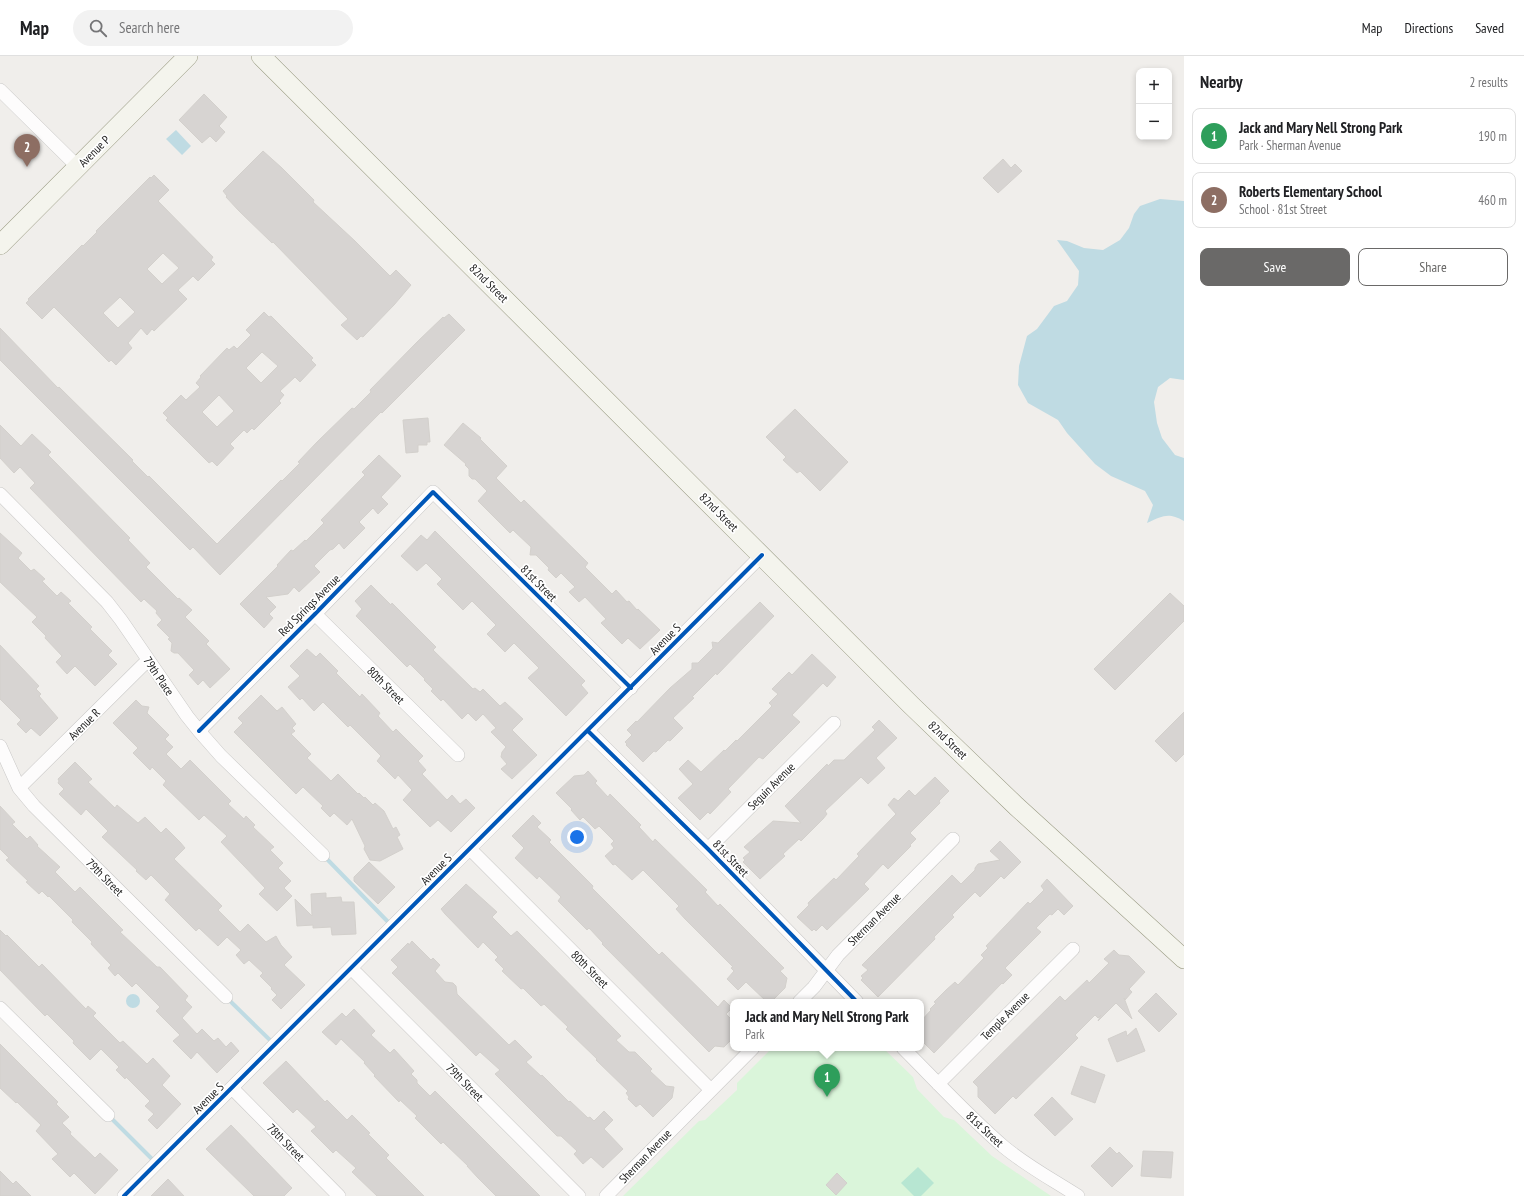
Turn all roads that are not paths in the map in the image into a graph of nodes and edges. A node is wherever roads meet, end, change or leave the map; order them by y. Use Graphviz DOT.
graph roads {
  1 [pos="188,56"];
  2 [pos="261,56"];
  3 [pos="0,90"];
  4 [pos="78,167"];
  5 [pos="0,245"];
  6 [pos="432,492"];
  7 [pos="0,494"];
  8 [pos="762,555"];
  9 [pos="315,614"];
  10 [pos="148,660"];
  11 [pos="631,688"];
  12 [pos="834,723"];
  13 [pos="199,731"];
  14 [pos="588,731"];
  15 [pos="0,746"];
  16 [pos="458,755"];
  17 [pos="19,788"];
  18 [pos="953,839"];
  19 [pos="470,849"];
  20 [pos="708,849"];
  21 [pos="323,855"];
  22 [pos="1073,949"];
  23 [pos="1184,959"];
  24 [pos="351,968"];
  25 [pos="826,971"];
  26 [pos="226,998"];
  27 [pos="802,999"];
  28 [pos="854,999"];
  29 [pos="0,1008"];
  30 [pos="749,1051"];
  31 [pos="906,1051"];
  32 [pos="938,1084"];
  33 [pos="232,1088"];
  34 [pos="711,1090"];
  35 [pos="108,1114"];
  36 [pos="124,1196"];
  37 [pos="339,1196"];
  38 [pos="579,1196"];
  39 [pos="606,1196"];
  40 [pos="1078,1196"];
  1 -- 4 [label="main road, Avenue P"];
  2 -- 8 [label="main road, 82nd Street"];
  3 -- 4 [label="street"];
  4 -- 5 [label="main road, Avenue P"];
  6 -- 9 [label="street, Red Springs Avenue"];
  6 -- 11 [label="street, 81st Street"];
  7 -- 10 [label="street, 79th Place"];
  8 -- 11 [label="street, Avenue S"];
  8 -- 23 [label="main road, 82nd Street"];
  9 -- 13 [label="street, Red Springs Avenue"];
  9 -- 16 [label="street, 80th Street"];
  10 -- 13 [label="street, 79th Place"];
  10 -- 17 [label="street, Avenue R"];
  11 -- 14 [label="street, Avenue S"];
  12 -- 20 [label="street, Seguin Avenue"];
  13 -- 21 [label="street, 79th Place"];
  14 -- 19 [label="street, Avenue S"];
  14 -- 20 [label="street, 81st Street"];
  15 -- 17 [label="street, 79th Street"];
  17 -- 26 [label="street, 79th Street"];
  18 -- 25 [label="street, Sherman Avenue"];
  19 -- 24 [label="street, Avenue S"];
  19 -- 34 [label="street, 80th Street"];
  20 -- 25 [label="street, 81st Street"];
  22 -- 32 [label="street, Temple Avenue"];
  24 -- 33 [label="street, Avenue S"];
  24 -- 38 [label="street, 79th Street"];
  25 -- 27 [label="street, Sherman Avenue"];
  25 -- 28 [label="street, 81st Street"];
  29 -- 35 [label="street"];
  30 -- 34 [label="street, Sherman Avenue"];
  31 -- 32 [label="street, 81st Street"];
  32 -- 40 [label="street, 81st Street"];
  33 -- 36 [label="street, Avenue S"];
  33 -- 37 [label="street, 78th Street"];
  34 -- 39 [label="street, Sherman Avenue"];
}
